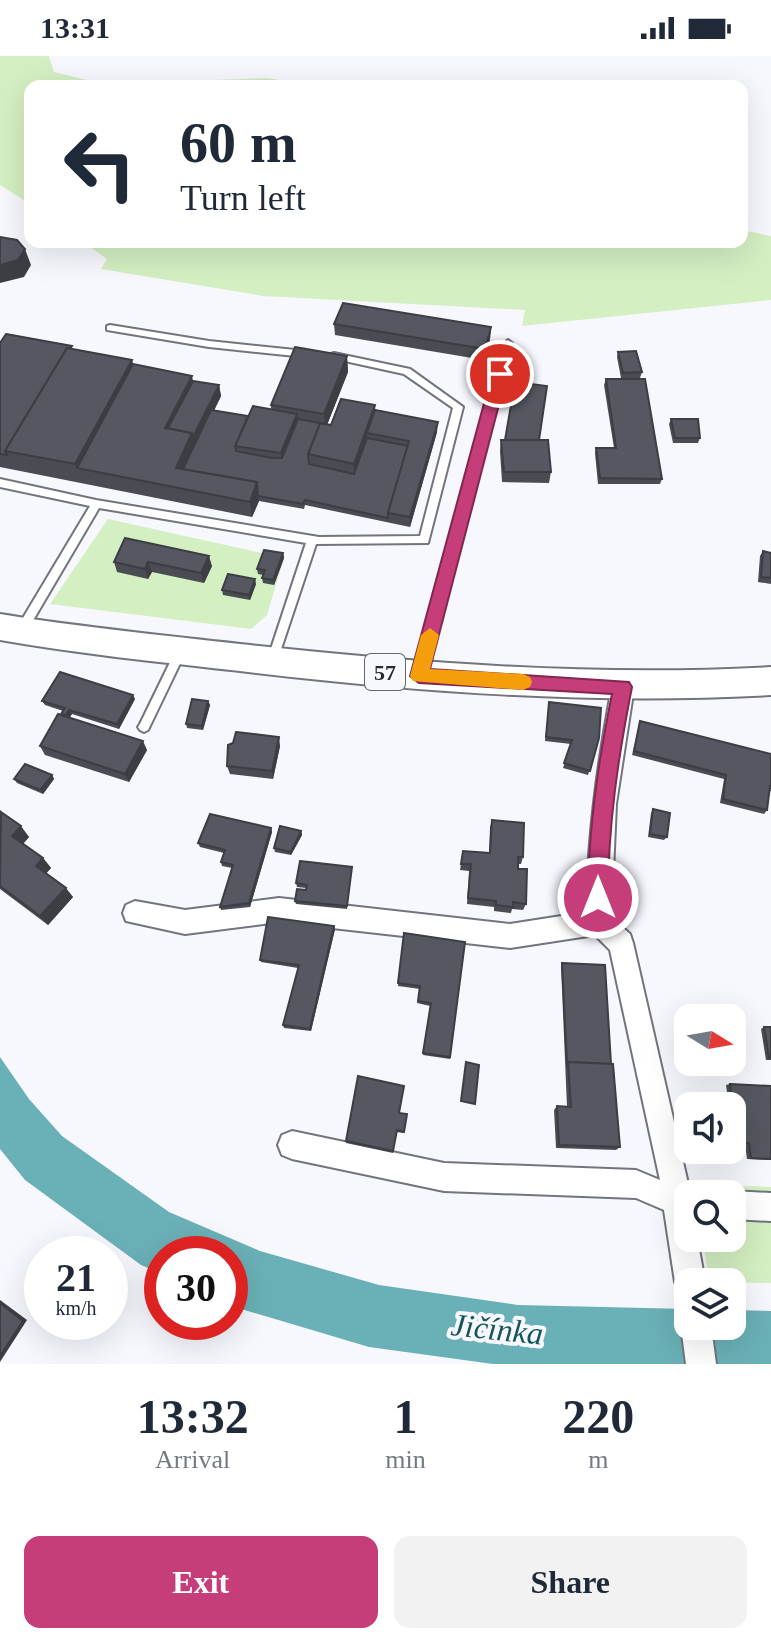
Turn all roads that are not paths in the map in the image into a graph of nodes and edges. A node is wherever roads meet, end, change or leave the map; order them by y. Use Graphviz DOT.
graph roads {
  1 [pos="110,328"];
  2 [pos="508,343"];
  3 [pos="0,483"];
  4 [pos="96,504"];
  5 [pos="312,540"];
  6 [pos="11,629"];
  7 [pos="182,650"];
  8 [pos="272,661"];
  9 [pos="419,676"];
  10 [pos="771,681"];
  11 [pos="623,687"];
  12 [pos="144,727"];
  13 [pos="135,913"];
  14 [pos="599,922"];
  15 [pos="292,1145"];
  16 [pos="678,1180"];
  17 [pos="674,1199"];
  18 [pos="746,1206"];
  19 [pos="771,1207"];
  20 [pos="698,1340"];
  21 [pos="701,1364"];
  1 -- 5 [label="lane"];
  2 -- 9 [label="lane"];
  3 -- 4 [label="lane"];
  4 -- 5 [label="lane"];
  4 -- 6 [label="lane"];
  5 -- 8 [label="lane"];
  6 -- 7 [label="main road, 57"];
  7 -- 8 [label="main road, 57"];
  7 -- 12 [label="lane"];
  8 -- 9 [label="main road, 57"];
  9 -- 11 [label="main road, 57"];
  10 -- 11 [label="main road, 57"];
  11 -- 14 [label="street"];
  13 -- 14 [label="street"];
  14 -- 16 [label="street"];
  15 -- 17 [label="street"];
  18 -- 19 [label="street"];
  20 -- 21 [label="street"];
}
